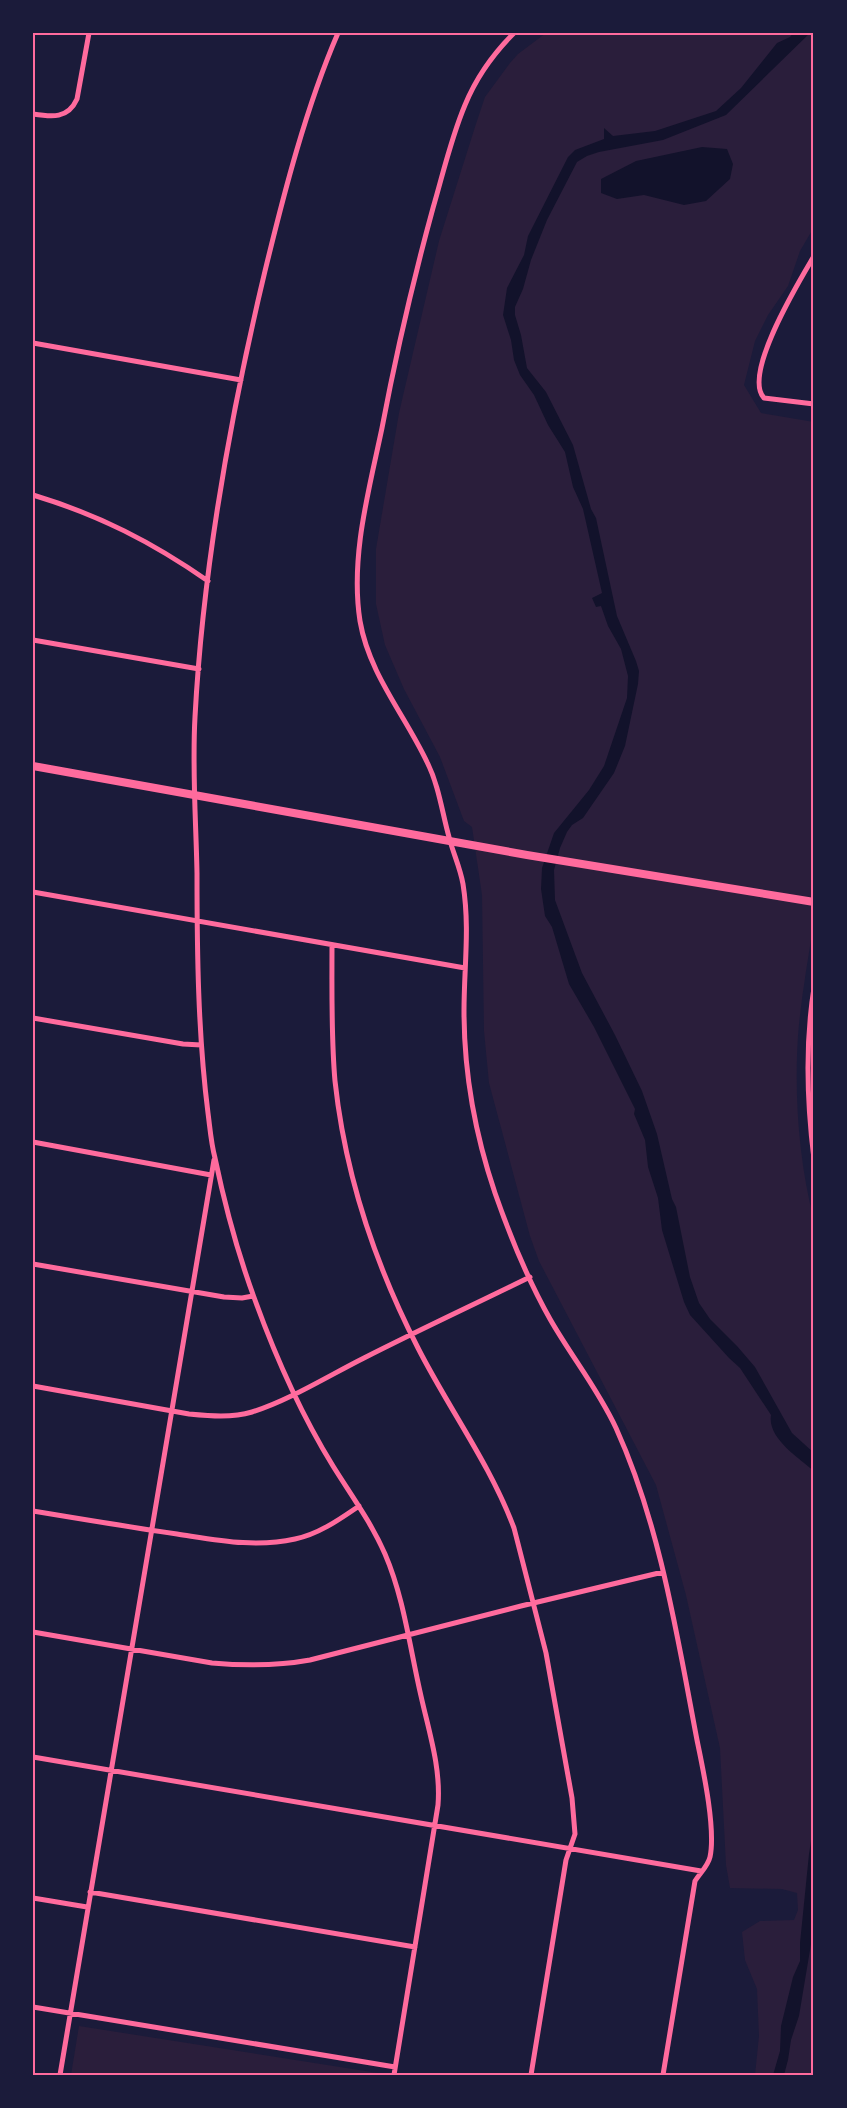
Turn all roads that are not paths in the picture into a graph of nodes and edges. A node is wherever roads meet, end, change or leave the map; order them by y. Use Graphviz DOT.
graph roads {
  1 [pos="89,33"];
  2 [pos="338,33"];
  3 [pos="514,33"];
  4 [pos="33,114"];
  5 [pos="814,256"];
  6 [pos="33,344"];
  7 [pos="241,380"];
  8 [pos="814,404"];
  9 [pos="33,495"];
  10 [pos="208,581"];
  11 [pos="33,640"];
  12 [pos="199,669"];
  13 [pos="33,766"];
  14 [pos="196,795"];
  15 [pos="450,842"];
  16 [pos="33,892"];
  17 [pos="814,902"];
  18 [pos="197,921"];
  19 [pos="332,945"];
  20 [pos="465,968"];
  21 [pos="814,987"];
  22 [pos="33,1018"];
  23 [pos="201,1045"];
  24 [pos="33,1142"];
  25 [pos="214,1156"];
  26 [pos="814,1159"];
  27 [pos="211,1175"];
  28 [pos="33,1264"];
  29 [pos="530,1277"];
  30 [pos="192,1292"];
  31 [pos="253,1296"];
  32 [pos="412,1334"];
  33 [pos="33,1386"];
  34 [pos="293,1394"];
  35 [pos="172,1412"];
  36 [pos="359,1506"];
  37 [pos="33,1511"];
  38 [pos="151,1531"];
  39 [pos="663,1572"];
  40 [pos="534,1603"];
  41 [pos="33,1632"];
  42 [pos="407,1636"];
  43 [pos="131,1649"];
  44 [pos="33,1757"];
  45 [pos="110,1769"];
  46 [pos="435,1826"];
  47 [pos="571,1849"];
  48 [pos="701,1871"];
  49 [pos="90,1892"];
  50 [pos="33,1898"];
  51 [pos="87,1907"];
  52 [pos="415,1947"];
  53 [pos="33,2007"];
  54 [pos="69,2014"];
  55 [pos="395,2067"];
  56 [pos="60,2075"];
  57 [pos="394,2075"];
  58 [pos="531,2075"];
  59 [pos="663,2075"];
  1 -- 4 [label="street"];
  2 -- 7 [label="street"];
  3 -- 15 [label="street"];
  5 -- 8 [label="street"];
  6 -- 7 [label="street"];
  7 -- 10 [label="street"];
  9 -- 10 [label="street"];
  10 -- 12 [label="street"];
  11 -- 12 [label="street"];
  12 -- 14 [label="street"];
  13 -- 14 [label="main road"];
  14 -- 15 [label="main road"];
  14 -- 18 [label="street"];
  15 -- 17 [label="main road"];
  15 -- 20 [label="street"];
  16 -- 18 [label="street"];
  18 -- 19 [label="street"];
  18 -- 23 [label="street"];
  19 -- 20 [label="street"];
  19 -- 32 [label="street"];
  20 -- 29 [label="street"];
  21 -- 26 [label="street"];
  22 -- 23 [label="street"];
  23 -- 25 [label="street"];
  24 -- 27 [label="street"];
  25 -- 27 [label="street"];
  25 -- 31 [label="street"];
  27 -- 30 [label="street"];
  28 -- 30 [label="street"];
  29 -- 32 [label="street"];
  29 -- 39 [label="street"];
  30 -- 31 [label="street"];
  30 -- 35 [label="street"];
  31 -- 34 [label="street"];
  32 -- 34 [label="street"];
  32 -- 40 [label="street"];
  33 -- 35 [label="street"];
  34 -- 35 [label="street"];
  34 -- 36 [label="street"];
  35 -- 38 [label="street"];
  36 -- 38 [label="street"];
  36 -- 42 [label="street"];
  37 -- 38 [label="street"];
  38 -- 43 [label="street"];
  39 -- 40 [label="street"];
  39 -- 48 [label="street"];
  40 -- 42 [label="street"];
  40 -- 47 [label="street"];
  41 -- 43 [label="street"];
  42 -- 43 [label="street"];
  42 -- 46 [label="street"];
  43 -- 45 [label="street"];
  44 -- 45 [label="street"];
  45 -- 46 [label="street"];
  45 -- 49 [label="street"];
  46 -- 47 [label="street"];
  46 -- 52 [label="street"];
  47 -- 48 [label="street"];
  47 -- 58 [label="street"];
  48 -- 59 [label="street"];
  49 -- 51 [label="street"];
  49 -- 52 [label="street"];
  50 -- 51 [label="street"];
  51 -- 54 [label="street"];
  52 -- 55 [label="street"];
  53 -- 54 [label="street"];
  54 -- 55 [label="street"];
  54 -- 56 [label="street"];
  55 -- 57 [label="street"];
}
